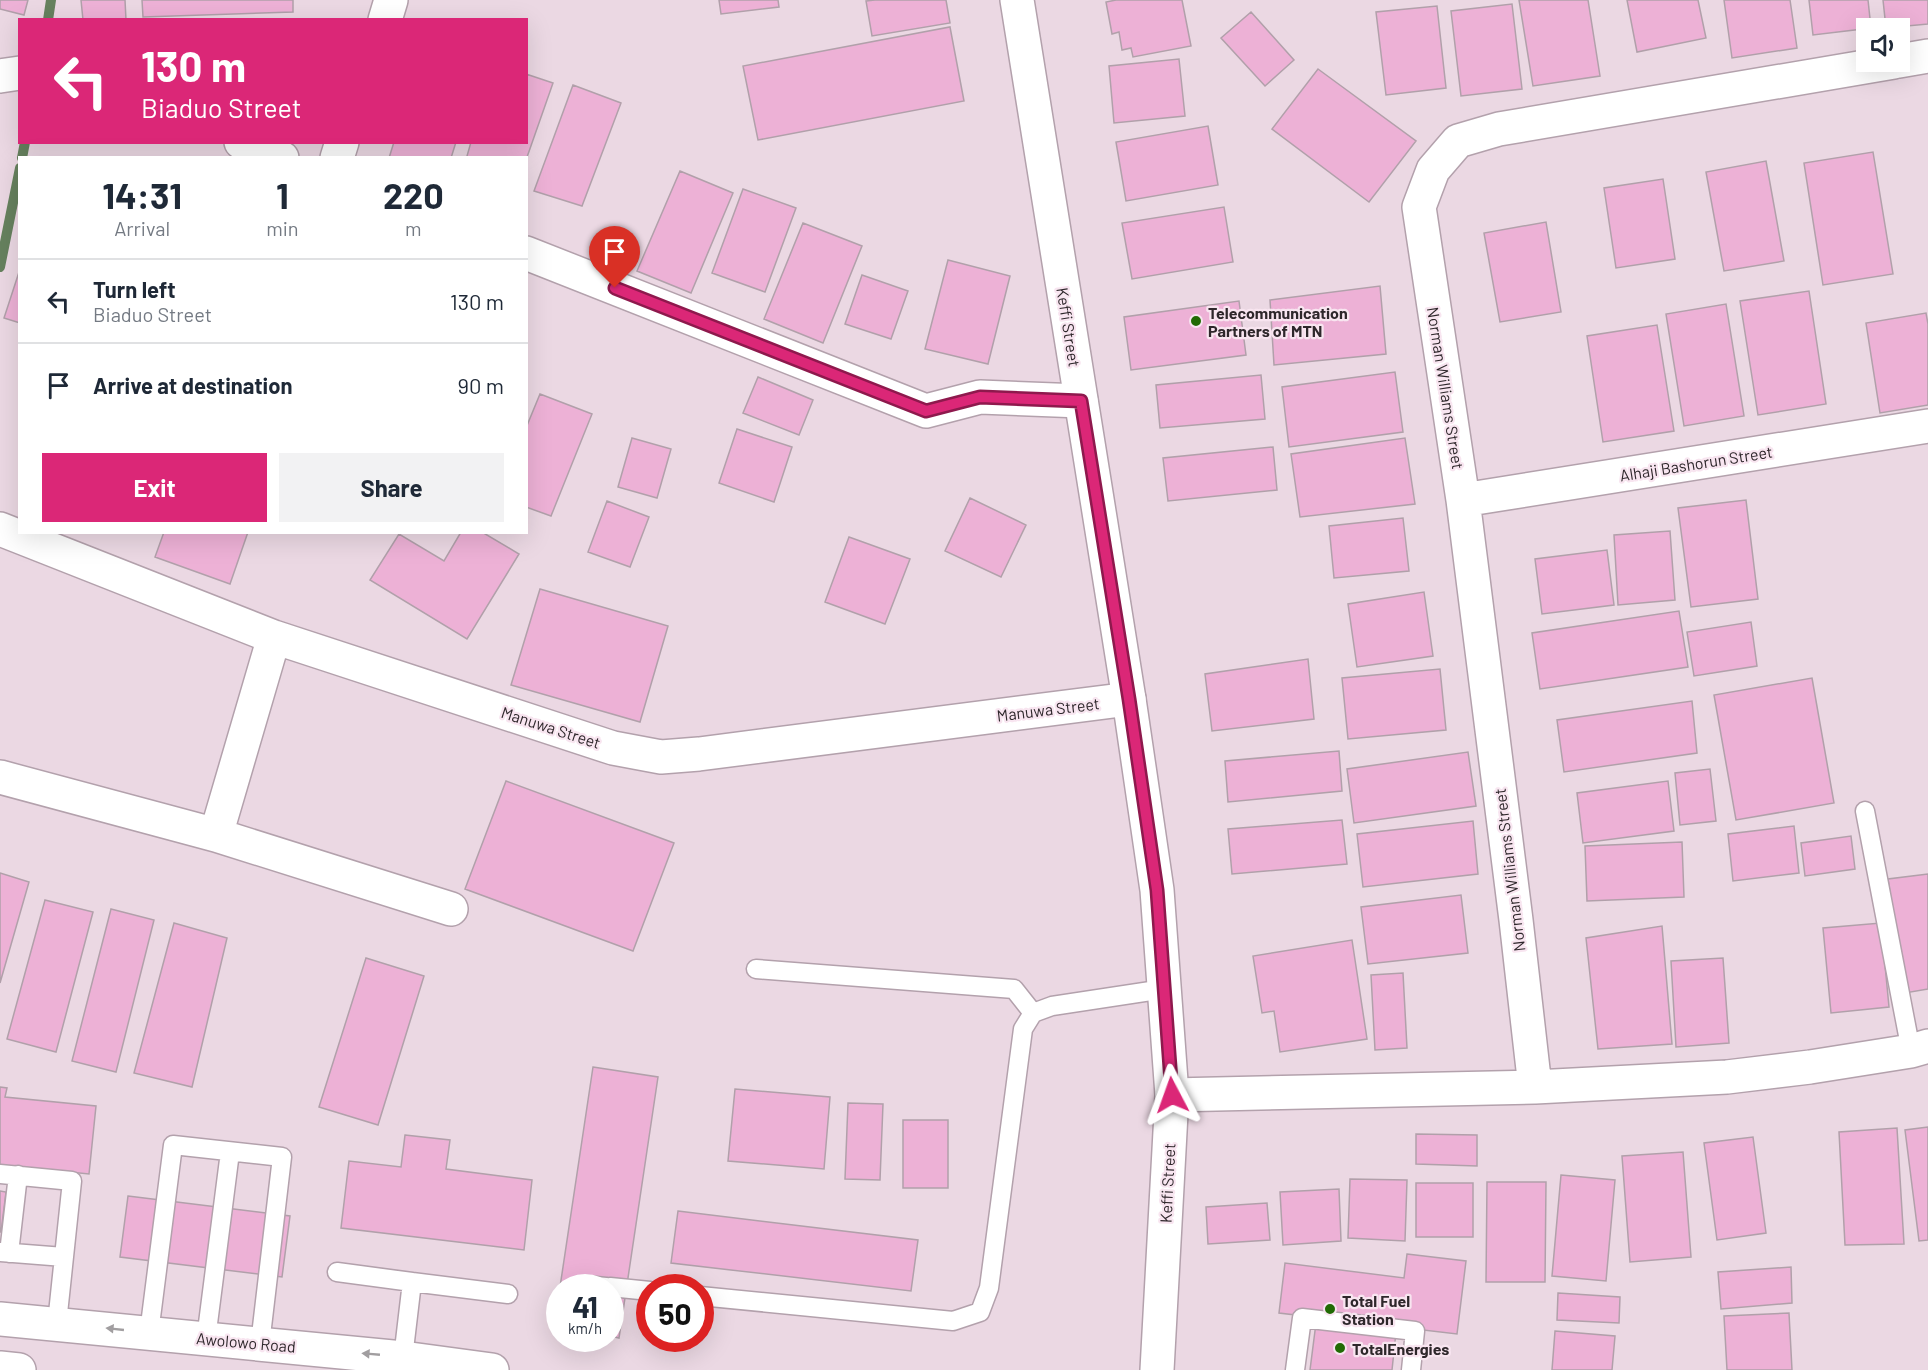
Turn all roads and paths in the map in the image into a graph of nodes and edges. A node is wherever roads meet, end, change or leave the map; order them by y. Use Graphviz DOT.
graph roads {
  1 [pos="392,0"];
  2 [pos="1017,0"];
  3 [pos="386,18"];
  4 [pos="1928,56"];
  5 [pos="1910,59"];
  6 [pos="1856,68"];
  7 [pos="18,73"];
  8 [pos="0,76"];
  9 [pos="246,144"];
  10 [pos="277,156"];
  11 [pos="528,254"];
  12 [pos="1081,401"];
  13 [pos="1928,426"];
  14 [pos="1463,500"];
  15 [pos="0,529"];
  16 [pos="274,637"];
  17 [pos="1129,699"];
  18 [pos="0,777"];
  19 [pos="1865,811"];
  20 [pos="216,835"];
  21 [pos="451,909"];
  22 [pos="756,969"];
  23 [pos="1164,989"];
  24 [pos="1034,1013"];
  25 [pos="1920,1049"];
  26 [pos="1535,1087"];
  27 [pos="1172,1095"];
  28 [pos="230,1152"];
  29 [pos="9,1175"];
  30 [pos="5,1252"];
  31 [pos="64,1257"];
  32 [pos="337,1272"];
  33 [pos="412,1282"];
  34 [pos="508,1294"];
  35 [pos="714,1297"];
  36 [pos="0,1319"];
  37 [pos="57,1323"];
  38 [pos="149,1333"];
  39 [pos="206,1339"];
  40 [pos="260,1344"];
  41 [pos="403,1358"];
  42 [pos="0,1368"];
  43 [pos="19,1370"];
  44 [pos="492,1370"];
  45 [pos="1157,1370"];
  46 [pos="1295,1370"];
  47 [pos="1411,1370"];
  1 -- 3 [label="street"];
  2 -- 12 [label="street, Keffi Street"];
  4 -- 5 [label="street"];
  6 -- 14 [label="street, Norman Williams Street"];
  7 -- 8 [label="street"];
  9 -- 10 [label="street"];
  11 -- 12 [label="street"];
  12 -- 17 [label="street, Keffi Street"];
  13 -- 14 [label="street, Alhaji Bashorun Street"];
  14 -- 26 [label="street, Norman Williams Street"];
  15 -- 16 [label="street, Manuwa Street"];
  16 -- 17 [label="street, Manuwa Street"];
  16 -- 20 [label="street"];
  17 -- 23 [label="street, Keffi Street"];
  18 -- 20 [label="street"];
  19 -- 25 [label="lane"];
  20 -- 21 [label="street"];
  22 -- 24 [label="lane"];
  23 -- 24 [label="lane"];
  23 -- 27 [label="street, Keffi Street"];
  24 -- 35 [label="lane"];
  25 -- 26 [label="street"];
  26 -- 27 [label="street"];
  27 -- 45 [label="street, Keffi Street"];
  28 -- 38 [label="lane"];
  28 -- 39 [label="lane"];
  28 -- 40 [label="lane"];
  29 -- 30 [label="lane"];
  29 -- 31 [label="lane"];
  30 -- 31 [label="lane"];
  31 -- 37 [label="lane"];
  32 -- 33 [label="lane"];
  33 -- 34 [label="lane"];
  33 -- 41 [label="lane"];
  36 -- 37 [label="street, Awolowo Road"];
  38 -- 37 [label="street, Awolowo Road, one-way"];
  38 -- 39 [label="street, Awolowo Road"];
  39 -- 40 [label="street, Awolowo Road"];
  41 -- 40 [label="street, Awolowo Road, one-way"];
  41 -- 44 [label="street, Awolowo Road"];
  42 -- 43 [label="street"];
  46 -- 47 [label="lane"];
}
